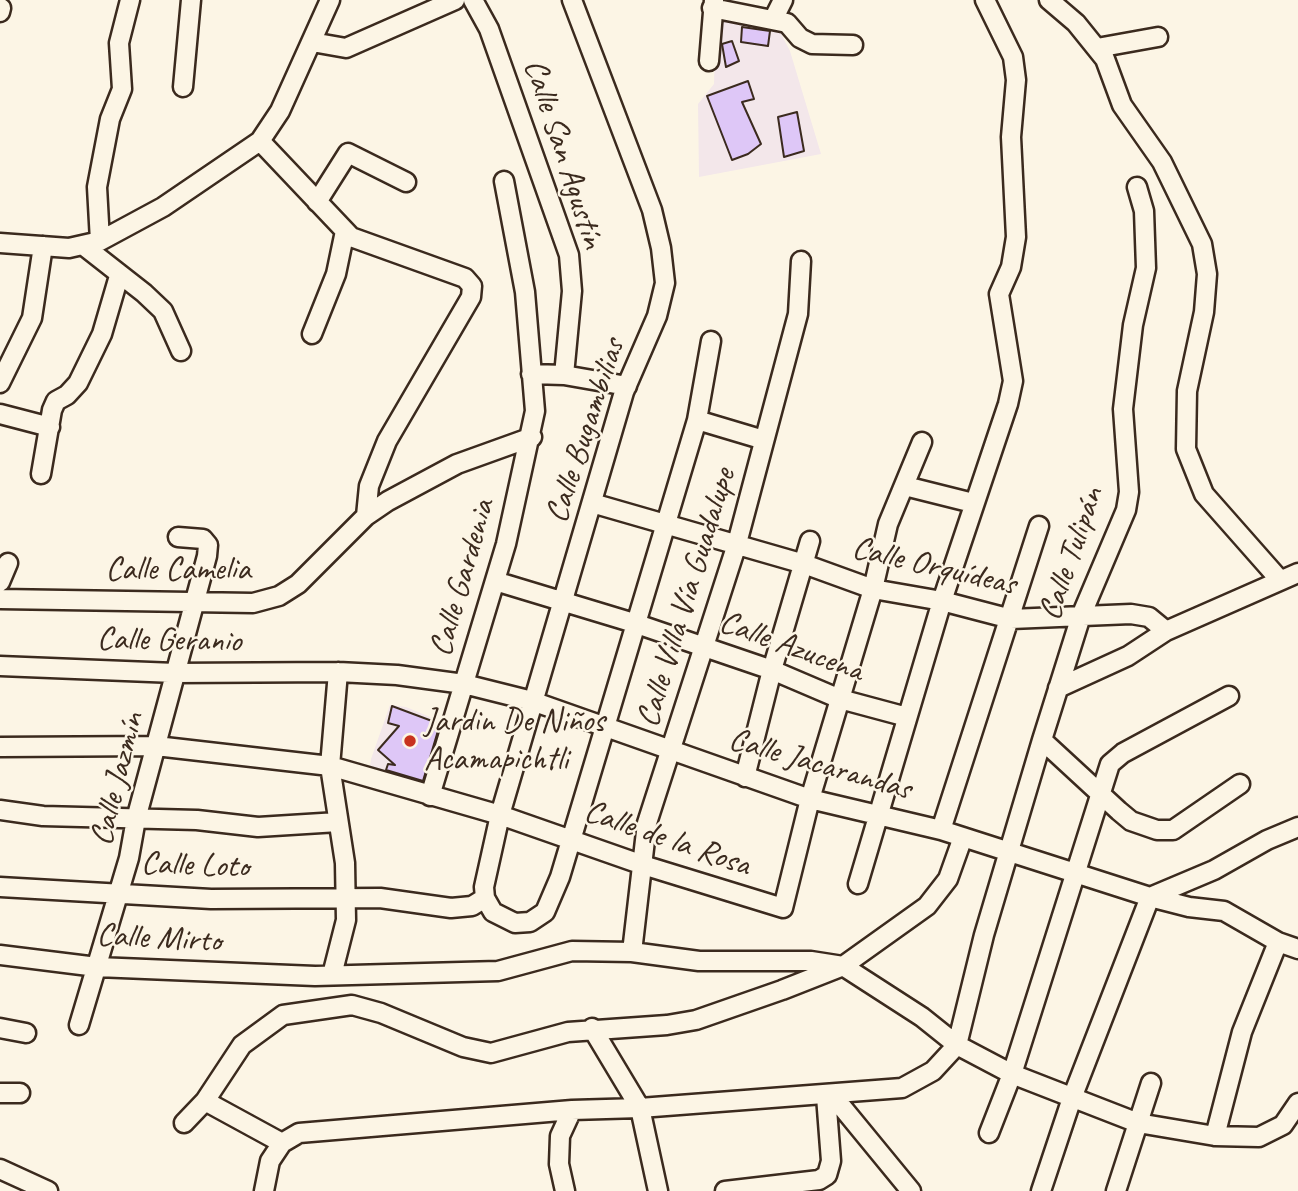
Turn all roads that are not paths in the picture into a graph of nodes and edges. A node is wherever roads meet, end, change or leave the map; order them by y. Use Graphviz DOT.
graph roads {
  1 [pos="130,0"];
  2 [pos="191,0"];
  3 [pos="330,0"];
  4 [pos="455,0"];
  5 [pos="473,0"];
  6 [pos="572,0"];
  7 [pos="782,0"];
  8 [pos="985,0"];
  9 [pos="1049,0"];
  10 [pos="713,4"];
  11 [pos="773,20"];
  12 [pos="1158,37"];
  13 [pos="312,42"];
  14 [pos="853,45"];
  15 [pos="1097,48"];
  16 [pos="709,61"];
  17 [pos="183,87"];
  18 [pos="260,141"];
  19 [pos="503,181"];
  20 [pos="406,182"];
  21 [pos="1137,187"];
  22 [pos="317,202"];
  23 [pos="345,231"];
  24 [pos="0,243"];
  25 [pos="92,244"];
  26 [pos="43,246"];
  27 [pos="801,261"];
  28 [pos="119,276"];
  29 [pos="312,334"];
  30 [pos="711,341"];
  31 [pos="181,351"];
  32 [pos="531,374"];
  33 [pos="564,375"];
  34 [pos="0,383"];
  35 [pos="627,386"];
  36 [pos="0,414"];
  37 [pos="697,420"];
  38 [pos="50,427"];
  39 [pos="532,437"];
  40 [pos="764,440"];
  41 [pos="922,442"];
  42 [pos="41,474"];
  43 [pos="905,486"];
  44 [pos="592,503"];
  45 [pos="972,503"];
  46 [pos="366,516"];
  47 [pos="667,525"];
  48 [pos="1039,527"];
  49 [pos="177,537"];
  50 [pos="810,541"];
  51 [pos="736,547"];
  52 [pos="8,563"];
  53 [pos="804,564"];
  54 [pos="1292,577"];
  55 [pos="495,581"];
  56 [pos="0,582"];
  57 [pos="873,589"];
  58 [pos="0,598"];
  59 [pos="195,601"];
  60 [pos="942,601"];
  61 [pos="562,602"];
  62 [pos="1082,616"];
  63 [pos="1011,619"];
  64 [pos="634,623"];
  65 [pos="1166,631"];
  66 [pos="702,646"];
  67 [pos="0,666"];
  68 [pos="772,670"];
  69 [pos="338,672"];
  70 [pos="175,673"];
  71 [pos="464,684"];
  72 [pos="1058,688"];
  73 [pos="1229,696"];
  74 [pos="840,699"];
  75 [pos="531,701"];
  76 [pos="906,717"];
  77 [pos="603,725"];
  78 [pos="1042,740"];
  79 [pos="156,746"];
  80 [pos="0,747"];
  81 [pos="672,752"];
  82 [pos="330,766"];
  83 [pos="745,777"];
  84 [pos="1240,784"];
  85 [pos="1100,794"];
  86 [pos="430,796"];
  87 [pos="810,799"];
  88 [pos="0,810"];
  89 [pos="500,815"];
  90 [pos="876,815"];
  91 [pos="136,819"];
  92 [pos="338,822"];
  93 [pos="1298,827"];
  94 [pos="941,830"];
  95 [pos="963,837"];
  96 [pos="572,838"];
  97 [pos="1009,851"];
  98 [pos="643,865"];
  99 [pos="1075,871"];
  100 [pos="858,884"];
  101 [pos="0,887"];
  102 [pos="484,892"];
  103 [pos="118,894"];
  104 [pos="1150,897"];
  105 [pos="346,898"];
  106 [pos="1278,942"];
  107 [pos="1298,949"];
  108 [pos="632,952"];
  109 [pos="0,955"];
  110 [pos="843,966"];
  111 [pos="97,967"];
  112 [pos="323,975"];
  113 [pos="79,1025"];
  114 [pos="0,1028"];
  115 [pos="592,1028"];
  116 [pos="26,1033"];
  117 [pos="957,1045"];
  118 [pos="1012,1074"];
  119 [pos="1151,1083"];
  120 [pos="0,1093"];
  121 [pos="20,1093"];
  122 [pos="830,1096"];
  123 [pos="1072,1098"];
  124 [pos="205,1101"];
  125 [pos="1298,1103"];
  126 [pos="640,1108"];
  127 [pos="572,1110"];
  128 [pos="184,1123"];
  129 [pos="1138,1123"];
  130 [pos="989,1133"];
  131 [pos="1215,1136"];
  132 [pos="282,1143"];
  133 [pos="0,1169"];
  134 [pos="48,1191"];
  135 [pos="264,1191"];
  136 [pos="565,1191"];
  137 [pos="658,1191"];
  138 [pos="725,1191"];
  139 [pos="911,1191"];
  140 [pos="1041,1191"];
  141 [pos="1116,1191"];
  1 -- 25 [label="street"];
  2 -- 17 [label="street"];
  3 -- 13 [label="street"];
  4 -- 13 [label="street"];
  5 -- 33 [label="street, Calle San Agustín"];
  6 -- 35 [label="street, Calle Bugambilias"];
  7 -- 11 [label="street"];
  8 -- 45 [label="street"];
  9 -- 15 [label="street"];
  10 -- 11 [label="street"];
  10 -- 16 [label="street"];
  11 -- 14 [label="street"];
  12 -- 15 [label="street"];
  13 -- 18 [label="street"];
  15 -- 54 [label="street"];
  18 -- 22 [label="street"];
  18 -- 25 [label="street"];
  19 -- 32 [label="street, Calle Gardenia"];
  20 -- 22 [label="street"];
  21 -- 62 [label="street, Calle Tulipán"];
  22 -- 23 [label="street"];
  23 -- 29 [label="street"];
  23 -- 46 [label="street"];
  24 -- 26 [label="street"];
  25 -- 26 [label="street"];
  25 -- 28 [label="street"];
  26 -- 34 [label="street"];
  27 -- 40 [label="street, Calle Villa Vía Guadalupe"];
  28 -- 31 [label="street"];
  28 -- 38 [label="street"];
  30 -- 37 [label="street"];
  32 -- 33 [label="street"];
  32 -- 39 [label="street, Calle Gardenia"];
  33 -- 35 [label="street"];
  35 -- 44 [label="street, Calle Bugambilias"];
  36 -- 38 [label="street"];
  37 -- 40 [label="street"];
  37 -- 47 [label="street"];
  38 -- 42 [label="street"];
  39 -- 46 [label="street, Calle Camelia"];
  39 -- 55 [label="street, Calle Gardenia"];
  40 -- 51 [label="street, Calle Villa Vía Guadalupe"];
  41 -- 43 [label="street"];
  43 -- 45 [label="street"];
  43 -- 57 [label="street"];
  44 -- 47 [label="street, Calle Orquídeas"];
  44 -- 61 [label="street, Calle Bugambilias"];
  45 -- 60 [label="street"];
  46 -- 59 [label="street, Calle Camelia"];
  47 -- 51 [label="street, Calle Orquídeas"];
  47 -- 64 [label="street"];
  48 -- 63 [label="street"];
  49 -- 59 [label="street, Calle Jazmín"];
  50 -- 53 [label="street"];
  51 -- 53 [label="street, Calle Orquídeas"];
  51 -- 66 [label="street, Calle Villa Vía Guadalupe"];
  52 -- 56 [label="street"];
  53 -- 57 [label="street, Calle Orquídeas"];
  53 -- 68 [label="street"];
  54 -- 65 [label="street"];
  55 -- 61 [label="street, Calle Azucena"];
  55 -- 71 [label="street, Calle Gardenia"];
  57 -- 60 [label="street, Calle Orquídeas"];
  57 -- 74 [label="street"];
  58 -- 59 [label="street, Calle Camelia"];
  59 -- 70 [label="street, Calle Jazmín"];
  60 -- 63 [label="street, Calle Orquídeas"];
  60 -- 76 [label="street"];
  61 -- 64 [label="street, Calle Azucena"];
  61 -- 75 [label="street, Calle Bugambilias"];
  62 -- 63 [label="street, Calle Orquídeas"];
  62 -- 65 [label="street, Calle Orquídeas"];
  62 -- 72 [label="street, Calle Tulipán"];
  63 -- 94 [label="street"];
  64 -- 66 [label="street, Calle Azucena"];
  64 -- 77 [label="street"];
  65 -- 72 [label="street"];
  66 -- 68 [label="street, Calle Azucena"];
  66 -- 81 [label="street, Calle Villa Vía Guadalupe"];
  67 -- 70 [label="street, Calle Geranio"];
  68 -- 74 [label="street, Calle Azucena"];
  68 -- 83 [label="street"];
  69 -- 70 [label="street, Calle Geranio"];
  69 -- 71 [label="street, Calle Jacarandas"];
  69 -- 82 [label="street"];
  70 -- 79 [label="street, Calle Jazmín"];
  71 -- 75 [label="street, Calle Jacarandas"];
  71 -- 86 [label="street, Calle Gardenia"];
  72 -- 78 [label="street, Calle Tulipán"];
  73 -- 85 [label="street"];
  74 -- 76 [label="street, Calle Azucena"];
  74 -- 87 [label="street"];
  75 -- 77 [label="street, Calle Jacarandas"];
  75 -- 89 [label="street, Calle Bugambilias"];
  76 -- 90 [label="street"];
  77 -- 81 [label="street, Calle Jacarandas"];
  77 -- 96 [label="street"];
  78 -- 85 [label="street"];
  78 -- 97 [label="street, Calle Tulipán"];
  79 -- 80 [label="street, Calle de la Rosa"];
  79 -- 82 [label="street, Calle de la Rosa"];
  79 -- 91 [label="street, Calle Jazmín"];
  81 -- 83 [label="street, Calle Jacarandas"];
  81 -- 98 [label="street, Calle Villa Vía Guadalupe"];
  82 -- 86 [label="street, Calle de la Rosa"];
  82 -- 92 [label="street"];
  83 -- 87 [label="street, Calle Jacarandas"];
  84 -- 85 [label="street"];
  85 -- 99 [label="street"];
  86 -- 89 [label="street, Calle de la Rosa"];
  87 -- 90 [label="street, Calle Jacarandas"];
  87 -- 98 [label="street, Calle de la Rosa"];
  88 -- 91 [label="street"];
  89 -- 96 [label="street, Calle de la Rosa"];
  89 -- 102 [label="street, Calle Bugambilias"];
  90 -- 94 [label="street, Calle Jacarandas"];
  90 -- 100 [label="street"];
  91 -- 92 [label="street"];
  91 -- 103 [label="street, Calle Jazmín"];
  92 -- 105 [label="street"];
  93 -- 104 [label="street"];
  94 -- 95 [label="street, Calle Jacarandas"];
  95 -- 97 [label="street, Calle Jacarandas"];
  95 -- 110 [label="street"];
  96 -- 98 [label="street, Calle de la Rosa"];
  96 -- 102 [label="street"];
  97 -- 99 [label="street, Calle Jacarandas"];
  97 -- 117 [label="street, Calle Tulipán"];
  98 -- 108 [label="street, Calle Villa Vía Guadalupe"];
  99 -- 104 [label="street, Calle Jacarandas"];
  99 -- 118 [label="street"];
  101 -- 103 [label="street, Calle Loto"];
  102 -- 105 [label="street"];
  103 -- 105 [label="street, Calle Loto"];
  103 -- 111 [label="street, Calle Jazmín"];
  104 -- 106 [label="street, Calle Jacarandas"];
  104 -- 123 [label="street"];
  105 -- 112 [label="street"];
  106 -- 107 [label="street, Calle Jacarandas"];
  106 -- 131 [label="street"];
  108 -- 110 [label="street, Calle Mirto"];
  108 -- 112 [label="street, Calle Mirto"];
  109 -- 111 [label="street, Calle Mirto"];
  110 -- 115 [label="street"];
  110 -- 117 [label="street"];
  111 -- 112 [label="street, Calle Mirto"];
  111 -- 113 [label="street, Calle Jazmín"];
  114 -- 116 [label="street"];
  115 -- 124 [label="street"];
  115 -- 126 [label="street"];
  117 -- 118 [label="street"];
  117 -- 122 [label="street"];
  118 -- 123 [label="street"];
  118 -- 130 [label="street"];
  119 -- 129 [label="street"];
  120 -- 121 [label="street"];
  122 -- 126 [label="street"];
  122 -- 138 [label="street"];
  122 -- 139 [label="street"];
  123 -- 129 [label="street"];
  123 -- 140 [label="street"];
  124 -- 128 [label="street"];
  124 -- 132 [label="street"];
  125 -- 131 [label="street"];
  126 -- 127 [label="street"];
  126 -- 137 [label="street"];
  127 -- 132 [label="street"];
  127 -- 136 [label="street"];
  129 -- 131 [label="street"];
  129 -- 141 [label="street"];
  132 -- 135 [label="street"];
  133 -- 134 [label="street"];
}
